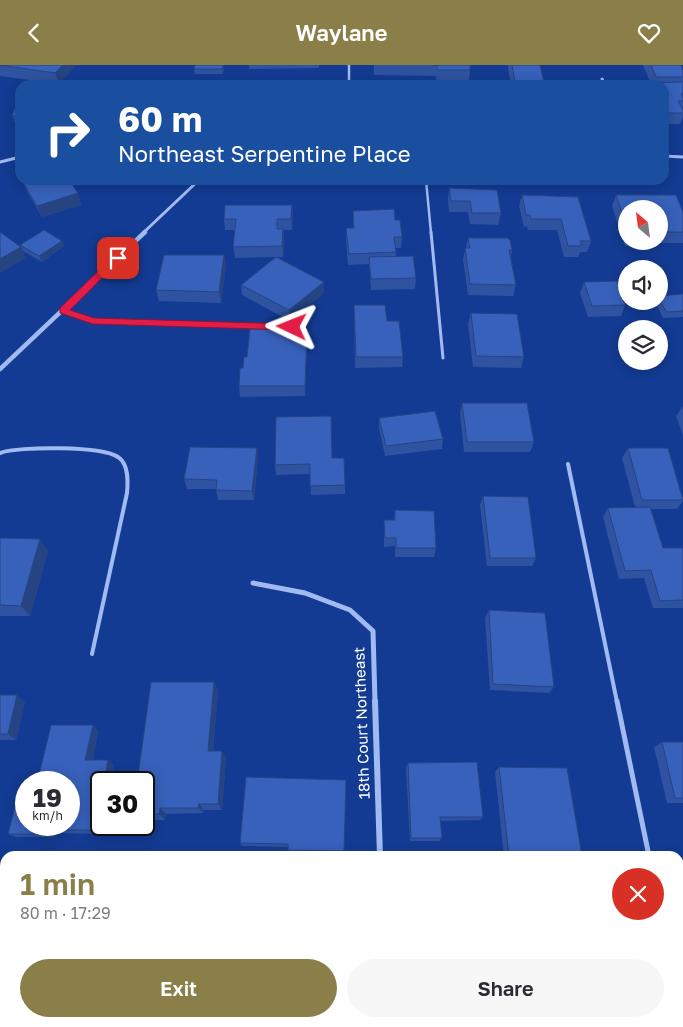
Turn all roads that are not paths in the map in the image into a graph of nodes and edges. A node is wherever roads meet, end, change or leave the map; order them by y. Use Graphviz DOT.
graph roads {
  1 [pos="348,65"];
  2 [pos="349,80"];
  3 [pos="669,156"];
  4 [pos="683,157"];
  5 [pos="15,158"];
  6 [pos="0,162"];
  7 [pos="194,185"];
  8 [pos="426,185"];
  9 [pos="63,311"];
  10 [pos="292,327"];
  11 [pos="442,358"];
  12 [pos="0,369"];
  13 [pos="0,453"];
  14 [pos="568,464"];
  15 [pos="253,583"];
  16 [pos="92,654"];
  17 [pos="380,851"];
  18 [pos="648,851"];
  1 -- 2 [label="lane"];
  3 -- 4 [label="street"];
  5 -- 6 [label="street"];
  7 -- 9 [label="street"];
  8 -- 11 [label="lane"];
  9 -- 10 [label="street"];
  9 -- 12 [label="street"];
  13 -- 16 [label="lane"];
  14 -- 18 [label="lane"];
  15 -- 17 [label="street, 18th Court Northeast"];
}
